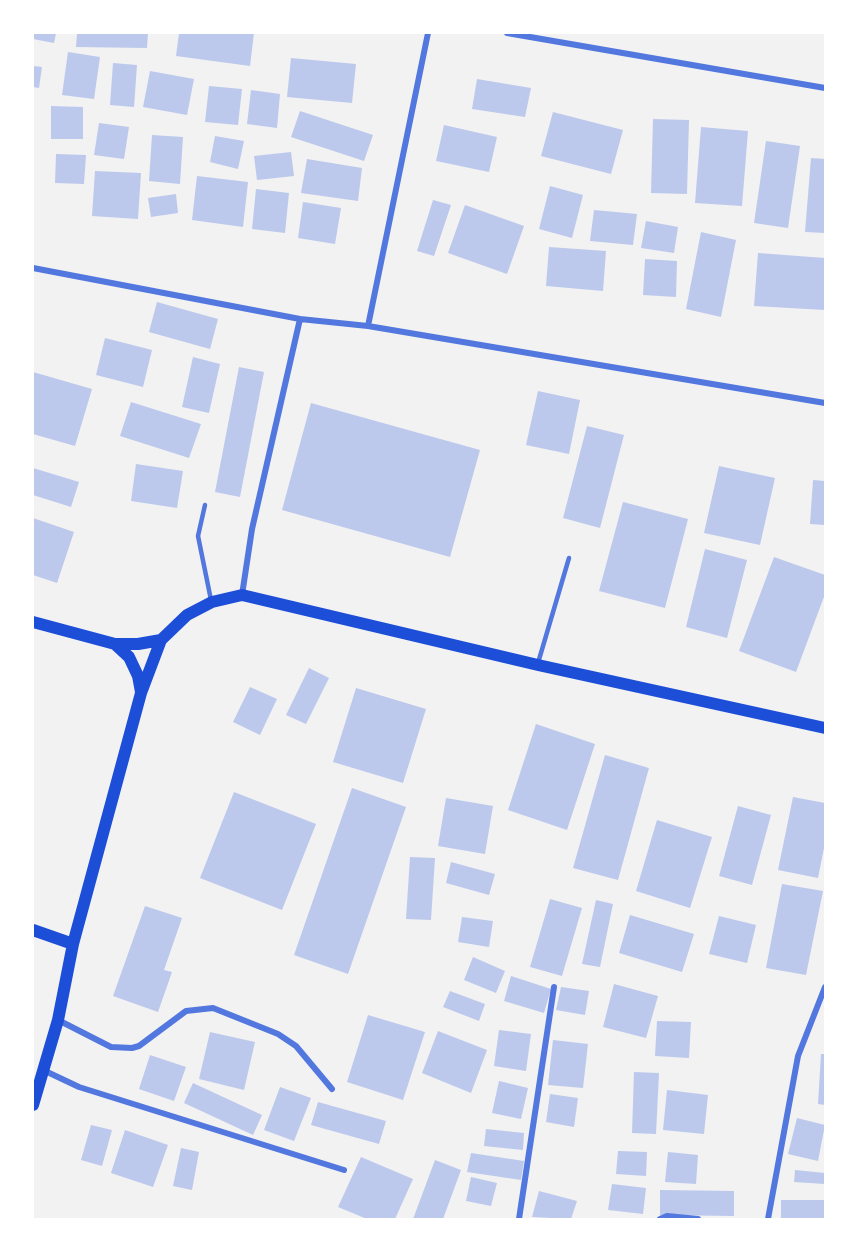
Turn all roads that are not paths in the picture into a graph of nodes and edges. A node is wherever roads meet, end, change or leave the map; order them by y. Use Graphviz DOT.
graph roads {
  1 [pos="428,33"];
  2 [pos="507,33"];
  3 [pos="825,88"];
  4 [pos="33,268"];
  5 [pos="300,319"];
  6 [pos="368,326"];
  7 [pos="825,403"];
  8 [pos="205,505"];
  9 [pos="568,558"];
  10 [pos="242,595"];
  11 [pos="212,602"];
  12 [pos="33,622"];
  13 [pos="161,640"];
  14 [pos="115,644"];
  15 [pos="538,665"];
  16 [pos="141,693"];
  17 [pos="825,728"];
  18 [pos="33,930"];
  19 [pos="73,944"];
  20 [pos="554,987"];
  21 [pos="825,987"];
  22 [pos="58,1020"];
  23 [pos="44,1070"];
  24 [pos="332,1089"];
  25 [pos="33,1105"];
  26 [pos="344,1170"];
  27 [pos="519,1219"];
  28 [pos="660,1219"];
  29 [pos="698,1219"];
  30 [pos="768,1219"];
  1 -- 6 [label="street"];
  2 -- 3 [label="street"];
  4 -- 5 [label="street"];
  5 -- 6 [label="street"];
  5 -- 10 [label="street"];
  6 -- 7 [label="street"];
  8 -- 11 [label="lane"];
  9 -- 15 [label="lane"];
  10 -- 11 [label="main road"];
  10 -- 15 [label="main road"];
  11 -- 13 [label="main road"];
  12 -- 14 [label="main road"];
  13 -- 14 [label="main road"];
  13 -- 16 [label="main road"];
  14 -- 16 [label="main road"];
  15 -- 17 [label="main road"];
  16 -- 19 [label="main road"];
  18 -- 19 [label="main road"];
  19 -- 22 [label="main road"];
  20 -- 27 [label="street"];
  21 -- 30 [label="street"];
  22 -- 23 [label="main road"];
  22 -- 24 [label="street"];
  23 -- 25 [label="main road"];
  23 -- 26 [label="street"];
  28 -- 29 [label="street"];
}
